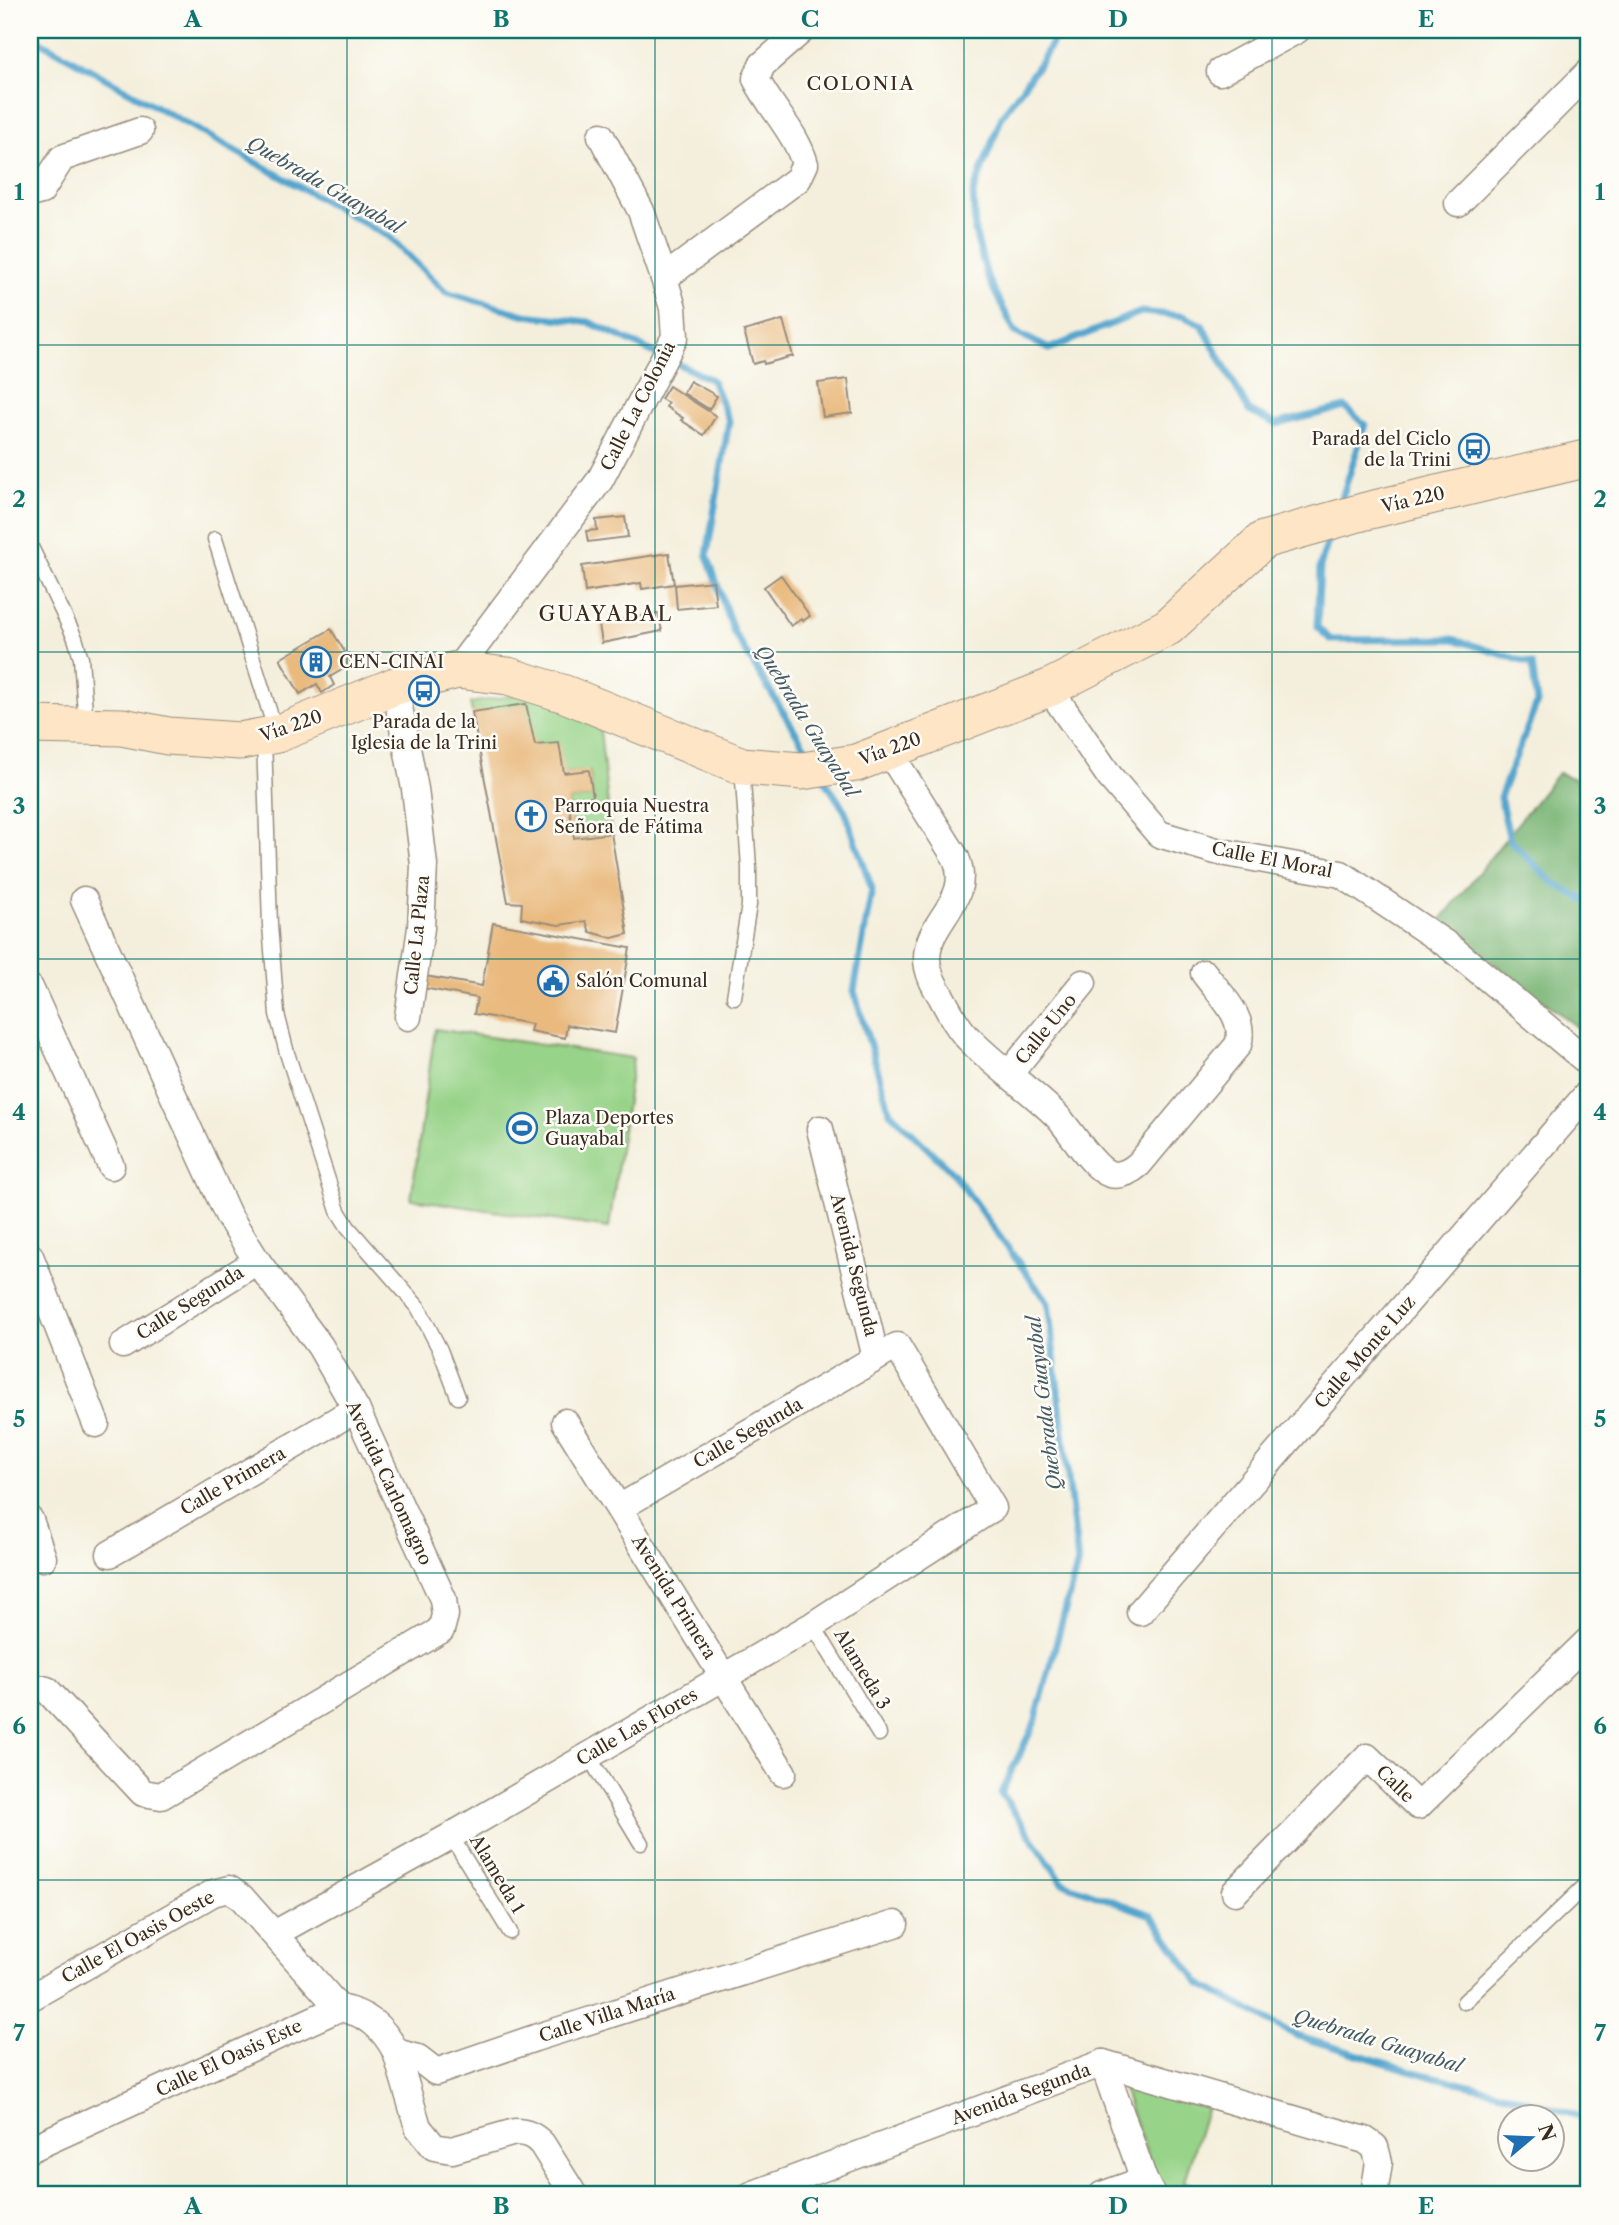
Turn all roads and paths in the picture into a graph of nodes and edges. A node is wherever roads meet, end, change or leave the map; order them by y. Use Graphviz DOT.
graph roads {
  1 [pos="802,30"];
  2 [pos="1297,30"];
  3 [pos="1220,72"];
  4 [pos="1589,72"];
  5 [pos="140,131"];
  6 [pos="601,136"];
  7 [pos="30,194"];
  8 [pos="1458,203"];
  9 [pos="664,278"];
  10 [pos="1589,458"];
  11 [pos="215,539"];
  12 [pos="30,545"];
  13 [pos="457,670"];
  14 [pos="395,686"];
  15 [pos="1049,688"];
  16 [pos="30,725"];
  17 [pos="86,725"];
  18 [pos="270,735"];
  19 [pos="872,757"];
  20 [pos="742,766"];
  21 [pos="84,900"];
  22 [pos="1204,973"];
  23 [pos="1083,983"];
  24 [pos="30,988"];
  25 [pos="734,997"];
  26 [pos="408,1017"];
  27 [pos="1589,1063"];
  28 [pos="1009,1074"];
  29 [pos="1589,1092"];
  30 [pos="820,1129"];
  31 [pos="111,1166"];
  32 [pos="30,1256"];
  33 [pos="257,1261"];
  34 [pos="123,1345"];
  35 [pos="876,1358"];
  36 [pos="458,1397"];
  37 [pos="356,1409"];
  38 [pos="565,1422"];
  39 [pos="96,1424"];
  40 [pos="619,1508"];
  41 [pos="993,1508"];
  42 [pos="30,1520"];
  43 [pos="110,1554"];
  44 [pos="43,1558"];
  45 [pos="1140,1612"];
  46 [pos="813,1625"];
  47 [pos="1589,1640"];
  48 [pos="724,1677"];
  49 [pos="30,1690"];
  50 [pos="878,1734"];
  51 [pos="588,1755"];
  52 [pos="783,1773"];
  53 [pos="451,1836"];
  54 [pos="641,1843"];
  55 [pos="1589,1882"];
  56 [pos="1235,1892"];
  57 [pos="895,1924"];
  58 [pos="510,1932"];
  59 [pos="274,1934"];
  60 [pos="30,1997"];
  61 [pos="1464,2002"];
  62 [pos="339,2008"];
  63 [pos="396,2052"];
  64 [pos="1103,2063"];
  65 [pos="30,2149"];
  66 [pos="1148,2188"];
  67 [pos="574,2195"];
  68 [pos="751,2195"];
  69 [pos="1102,2195"];
  70 [pos="1374,2195"];
  1 -- 9 [label="street"];
  2 -- 3 [label="street"];
  4 -- 8 [label="street"];
  5 -- 7 [label="street"];
  6 -- 9 [label="street, Calle La Colonia"];
  9 -- 13 [label="street, Calle La Colonia"];
  10 -- 15 [label="main road, Vía 220"];
  11 -- 18 [label="lane"];
  12 -- 17 [label="lane"];
  13 -- 14 [label="main road, Vía 220"];
  13 -- 20 [label="main road, Vía 220"];
  14 -- 18 [label="main road, Vía 220"];
  14 -- 26 [label="street, Calle La Plaza"];
  15 -- 19 [label="main road, Vía 220"];
  15 -- 27 [label="street, Calle El Moral"];
  16 -- 17 [label="main road, Vía 220"];
  17 -- 18 [label="main road, Vía 220"];
  18 -- 36 [label="lane"];
  19 -- 20 [label="main road, Vía 220"];
  19 -- 28 [label="street"];
  20 -- 25 [label="lane"];
  21 -- 33 [label="street, Avenida Carlomagno"];
  22 -- 28 [label="street"];
  23 -- 28 [label="street, Calle Uno"];
  24 -- 31 [label="street"];
  29 -- 45 [label="street, Calle Monte Luz"];
  30 -- 35 [label="street, Avenida Segunda"];
  32 -- 39 [label="street"];
  33 -- 34 [label="street, Calle Segunda"];
  33 -- 37 [label="street, Avenida Carlomagno"];
  35 -- 40 [label="street, Calle Segunda"];
  35 -- 41 [label="street, Avenida Segunda"];
  37 -- 43 [label="street, Calle Primera"];
  37 -- 49 [label="street, Avenida Carlomagno"];
  38 -- 40 [label="street, Avenida Primera"];
  40 -- 48 [label="street, Avenida Primera"];
  41 -- 46 [label="street, Calle Las Flores"];
  42 -- 44 [label="street"];
  46 -- 48 [label="street, Calle Las Flores"];
  46 -- 50 [label="lane, Alameda 3"];
  47 -- 56 [label="street, Calle"];
  48 -- 51 [label="street, Calle Las Flores"];
  48 -- 52 [label="street, Avenida Primera"];
  51 -- 53 [label="street, Calle Las Flores"];
  51 -- 54 [label="lane"];
  53 -- 58 [label="lane, Alameda 1"];
  53 -- 59 [label="street, Calle Las Flores"];
  55 -- 61 [label="lane"];
  57 -- 63 [label="street, Calle Villa María"];
  59 -- 60 [label="street, Calle El Oasis Oeste"];
  59 -- 62 [label="street"];
  62 -- 63 [label="street, Calle Villa María"];
  62 -- 65 [label="street, Calle El Oasis Este"];
  63 -- 67 [label="street"];
  64 -- 66 [label="street"];
  64 -- 68 [label="street, Avenida Segunda"];
  64 -- 70 [label="street, Avenida Segunda"];
  66 -- 69 [label="street"];
}
